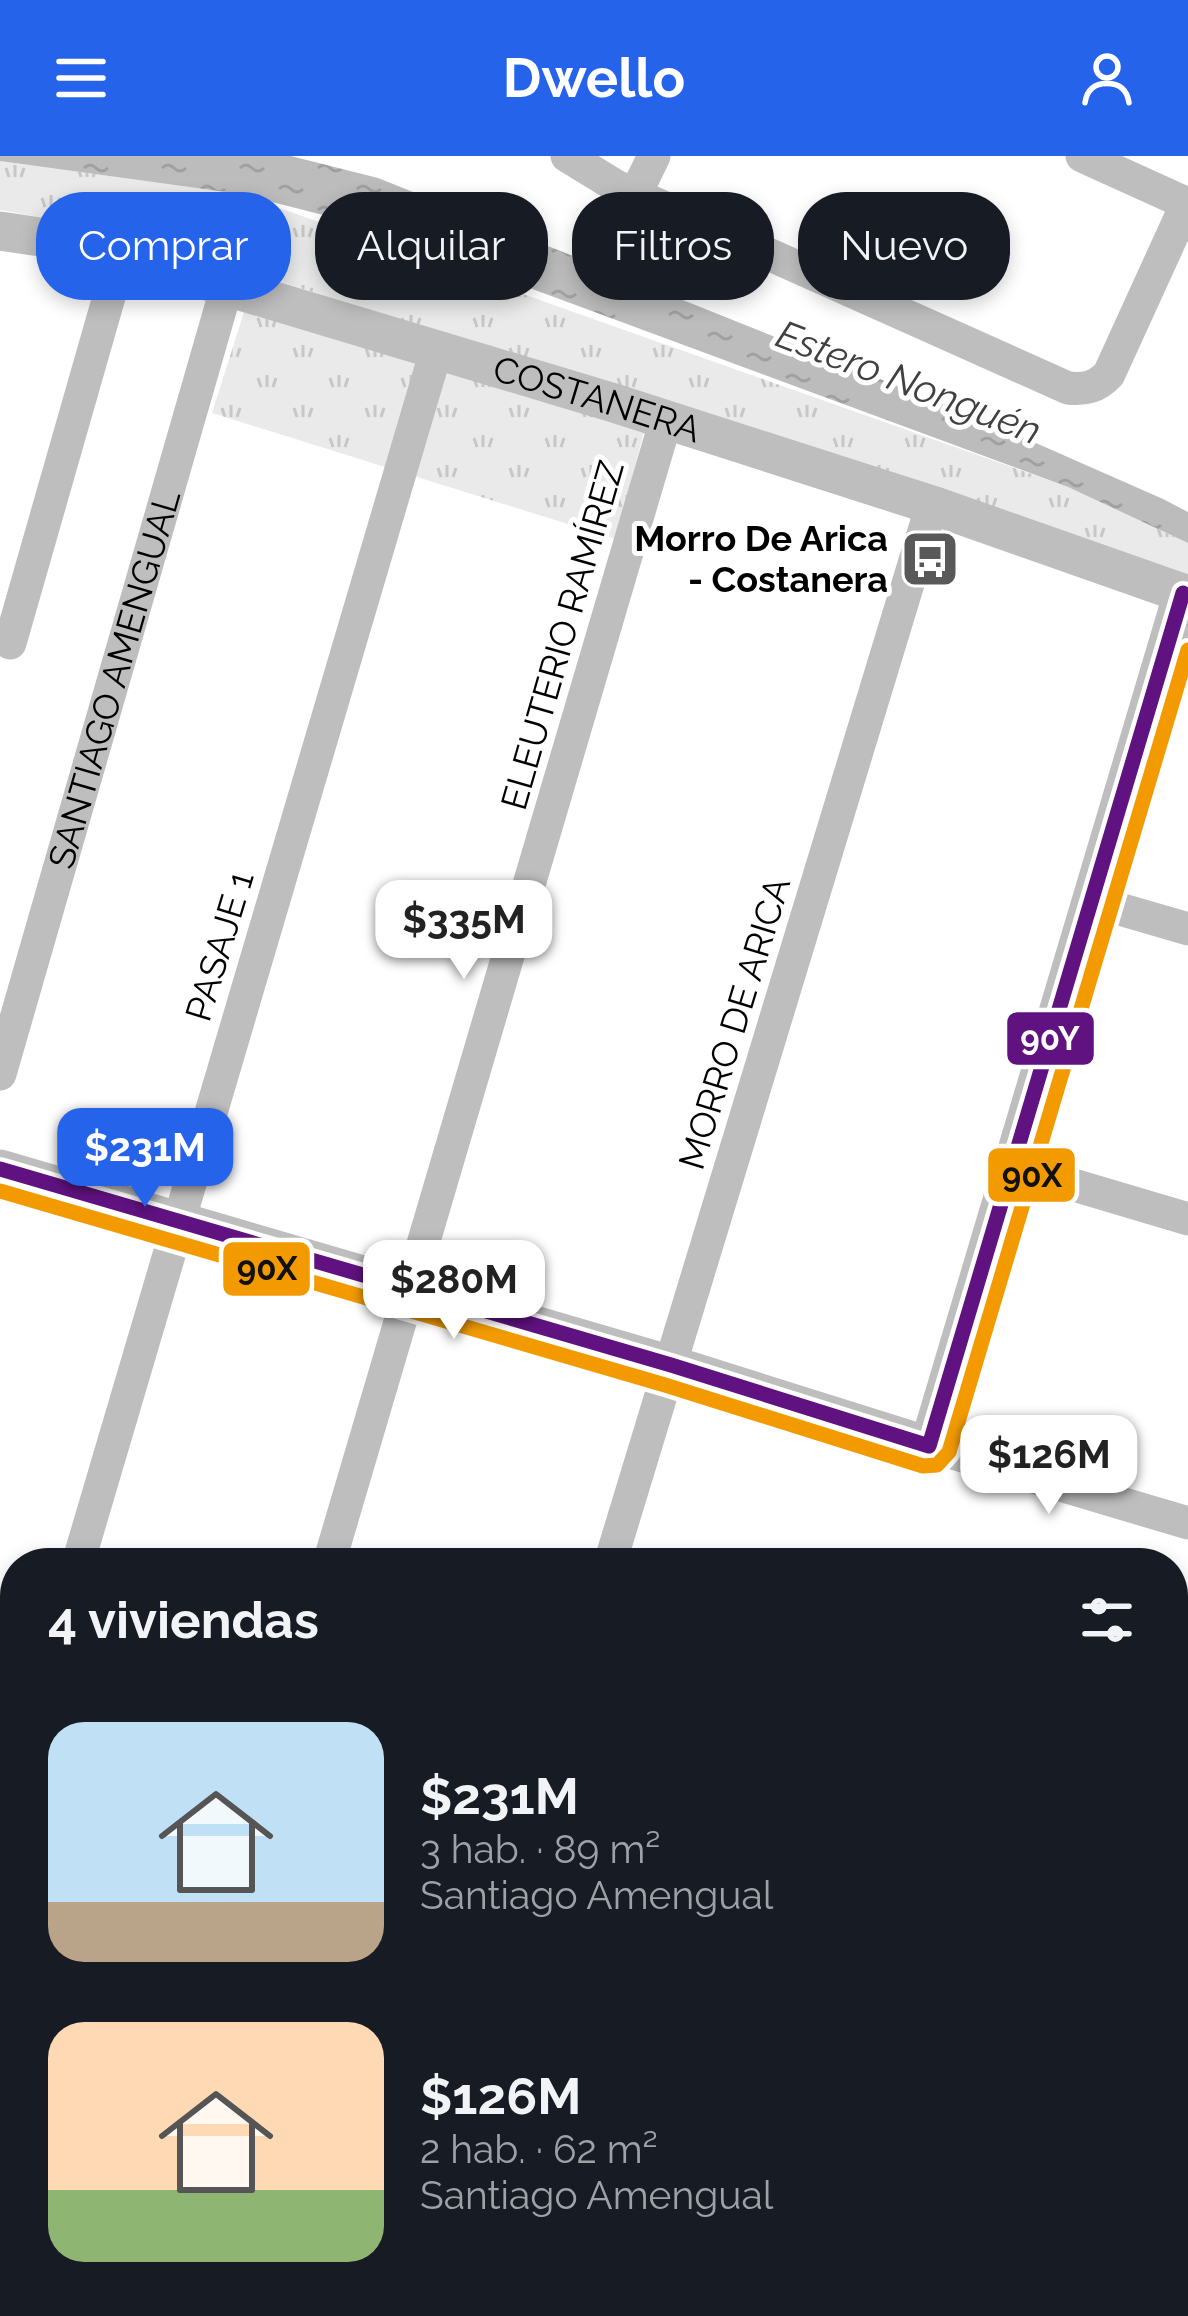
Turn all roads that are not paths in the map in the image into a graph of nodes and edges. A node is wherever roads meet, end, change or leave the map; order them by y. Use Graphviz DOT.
graph roads {
  1 [pos="567,156"];
  2 [pos="654,156"];
  3 [pos="1082,156"];
  4 [pos="630,192"];
  5 [pos="636,192"];
  6 [pos="1188,203"];
  7 [pos="0,231"];
  8 [pos="36,236"];
  9 [pos="774,257"];
  10 [pos="108,300"];
  11 [pos="223,300"];
  12 [pos="273,300"];
  13 [pos="436,350"];
  14 [pos="666,420"];
  15 [pos="932,505"];
  16 [pos="1186,594"];
  17 [pos="10,643"];
  18 [pos="1175,665"];
  19 [pos="1092,901"];
  20 [pos="1188,929"];
  21 [pos="0,1074"];
  22 [pos="1013,1167"];
  23 [pos="0,1169"];
  24 [pos="1188,1219"];
  25 [pos="178,1221"];
  26 [pos="409,1290"];
  27 [pos="671,1365"];
  28 [pos="929,1446"];
  29 [pos="1188,1523"];
  30 [pos="82,1548"];
  31 [pos="333,1548"];
  32 [pos="615,1548"];
  1 -- 4 [label="street"];
  2 -- 5 [label="street"];
  3 -- 6 [label="street"];
  6 -- 9 [label="street"];
  7 -- 8 [label="street, COSTANERA"];
  10 -- 17 [label="street"];
  11 -- 21 [label="street, SANTIAGO AMENGUAL"];
  12 -- 13 [label="street, COSTANERA"];
  13 -- 14 [label="street, COSTANERA"];
  13 -- 25 [label="street, PASAJE 1"];
  14 -- 15 [label="street, COSTANERA"];
  14 -- 26 [label="street, ELEUTERIO RAMÍREZ"];
  15 -- 16 [label="street, COSTANERA"];
  15 -- 27 [label="street, MORRO DE ARICA"];
  16 -- 18 [label="street"];
  18 -- 19 [label="street"];
  19 -- 20 [label="street"];
  19 -- 22 [label="street"];
  22 -- 24 [label="street"];
  22 -- 28 [label="street"];
  23 -- 25 [label="street"];
  25 -- 26 [label="street"];
  25 -- 30 [label="street, PASAJE 1"];
  26 -- 27 [label="street"];
  26 -- 31 [label="street, ELEUTERIO RAMÍREZ"];
  27 -- 28 [label="street"];
  27 -- 32 [label="street, MORRO DE ARICA"];
  28 -- 29 [label="street"];
}
